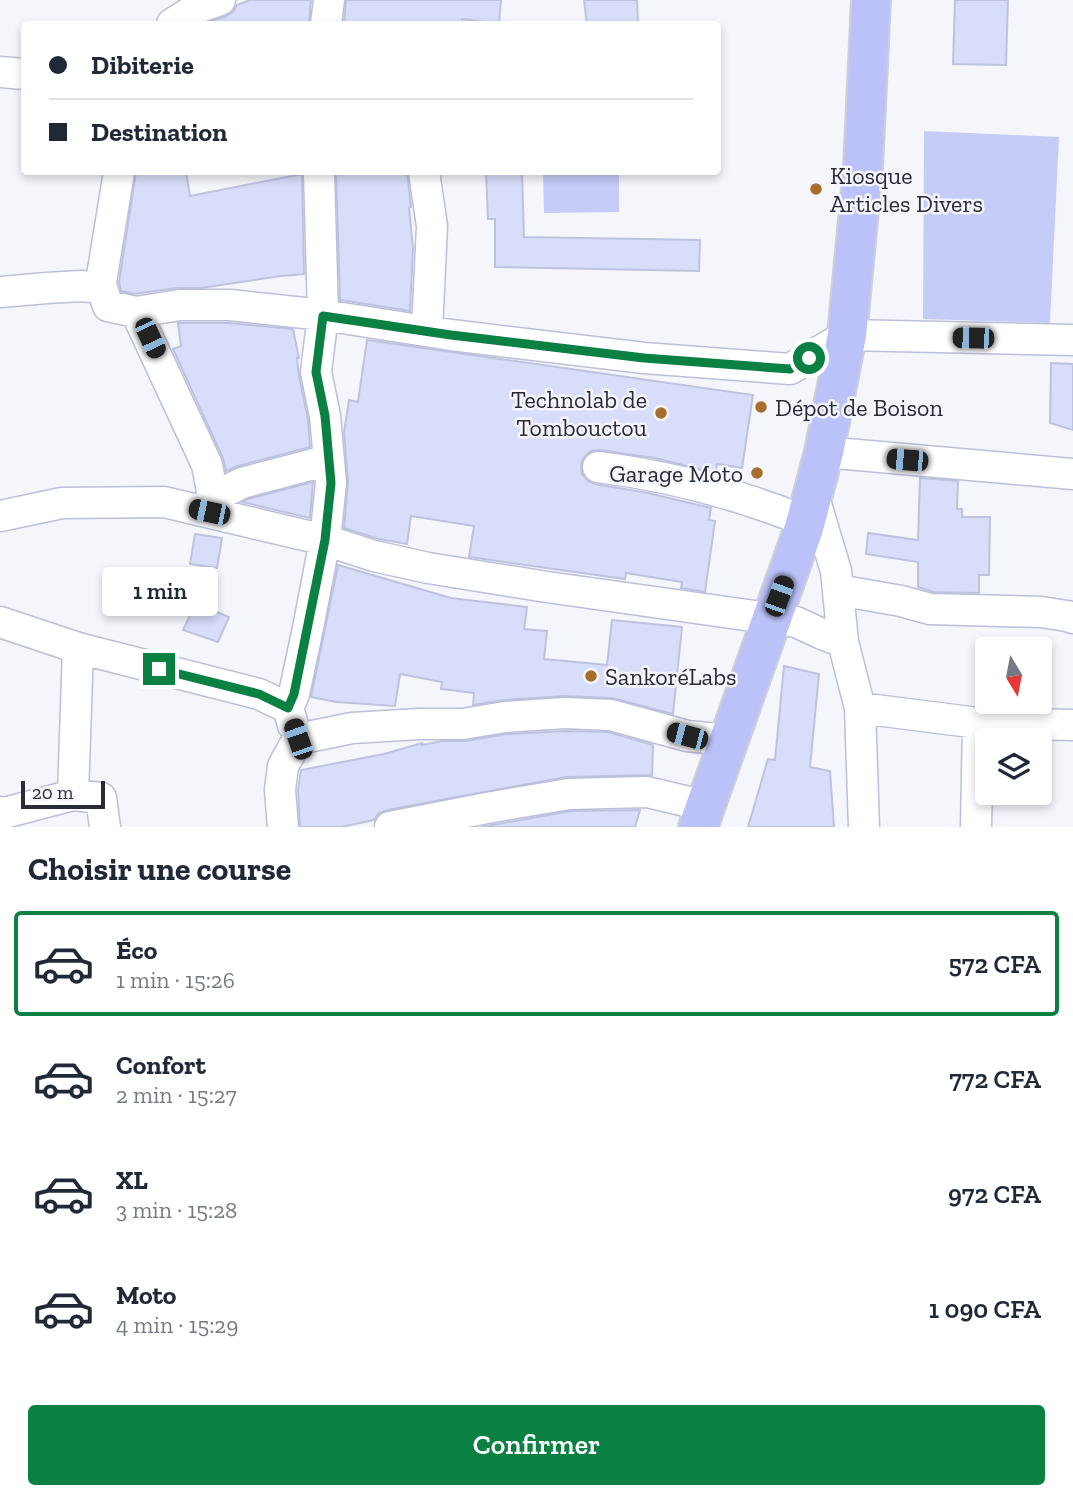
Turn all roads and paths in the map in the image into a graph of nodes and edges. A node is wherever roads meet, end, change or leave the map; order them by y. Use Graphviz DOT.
graph roads {
  1 [pos="220,0"];
  2 [pos="329,0"];
  3 [pos="871,0"];
  4 [pos="177,21"];
  5 [pos="326,21"];
  6 [pos="0,72"];
  7 [pos="21,74"];
  8 [pos="119,175"];
  9 [pos="318,175"];
  10 [pos="425,175"];
  11 [pos="102,288"];
  12 [pos="0,292"];
  13 [pos="136,312"];
  14 [pos="323,316"];
  15 [pos="427,331"];
  16 [pos="847,335"];
  17 [pos="1073,340"];
  18 [pos="824,453"];
  19 [pos="329,460"];
  20 [pos="598,467"];
  21 [pos="1073,474"];
  22 [pos="809,508"];
  23 [pos="209,512"];
  24 [pos="0,516"];
  25 [pos="325,540"];
  26 [pos="838,590"];
  27 [pos="1073,618"];
  28 [pos="771,619"];
  29 [pos="0,622"];
  30 [pos="843,642"];
  31 [pos="78,648"];
  32 [pos="288,708"];
  33 [pos="860,708"];
  34 [pos="978,723"];
  35 [pos="1073,725"];
  36 [pos="298,739"];
  37 [pos="729,740"];
  38 [pos="73,795"];
  39 [pos="4,817"];
  40 [pos="702,817"];
  41 [pos="105,827"];
  42 [pos="283,827"];
  43 [pos="390,827"];
  44 [pos="864,827"];
  45 [pos="976,827"];
  1 -- 4 [label="street"];
  2 -- 5 [label="street"];
  3 -- 16 [label="main road"];
  6 -- 7 [label="street"];
  8 -- 11 [label="street"];
  9 -- 14 [label="street"];
  10 -- 15 [label="street"];
  11 -- 12 [label="street"];
  11 -- 13 [label="street"];
  13 -- 14 [label="street"];
  13 -- 23 [label="street"];
  14 -- 15 [label="street"];
  14 -- 19 [label="street"];
  15 -- 16 [label="street"];
  16 -- 17 [label="street"];
  16 -- 18 [label="main road"];
  18 -- 21 [label="street"];
  18 -- 22 [label="main road"];
  19 -- 23 [label="street"];
  19 -- 25 [label="street"];
  20 -- 22 [label="street"];
  22 -- 26 [label="street"];
  22 -- 28 [label="main road"];
  23 -- 24 [label="street"];
  23 -- 25 [label="street"];
  25 -- 28 [label="street"];
  25 -- 32 [label="street"];
  26 -- 27 [label="street"];
  26 -- 30 [label="street"];
  28 -- 30 [label="street"];
  28 -- 37 [label="main road"];
  29 -- 31 [label="street"];
  30 -- 33 [label="street"];
  31 -- 32 [label="street"];
  31 -- 38 [label="street"];
  32 -- 36 [label="street"];
  33 -- 34 [label="street"];
  33 -- 44 [label="street"];
  34 -- 35 [label="street"];
  34 -- 45 [label="street"];
  36 -- 37 [label="street"];
  36 -- 42 [label="street"];
  37 -- 40 [label="main road"];
  38 -- 39 [label="street"];
  38 -- 41 [label="street"];
  40 -- 43 [label="street"];
}
